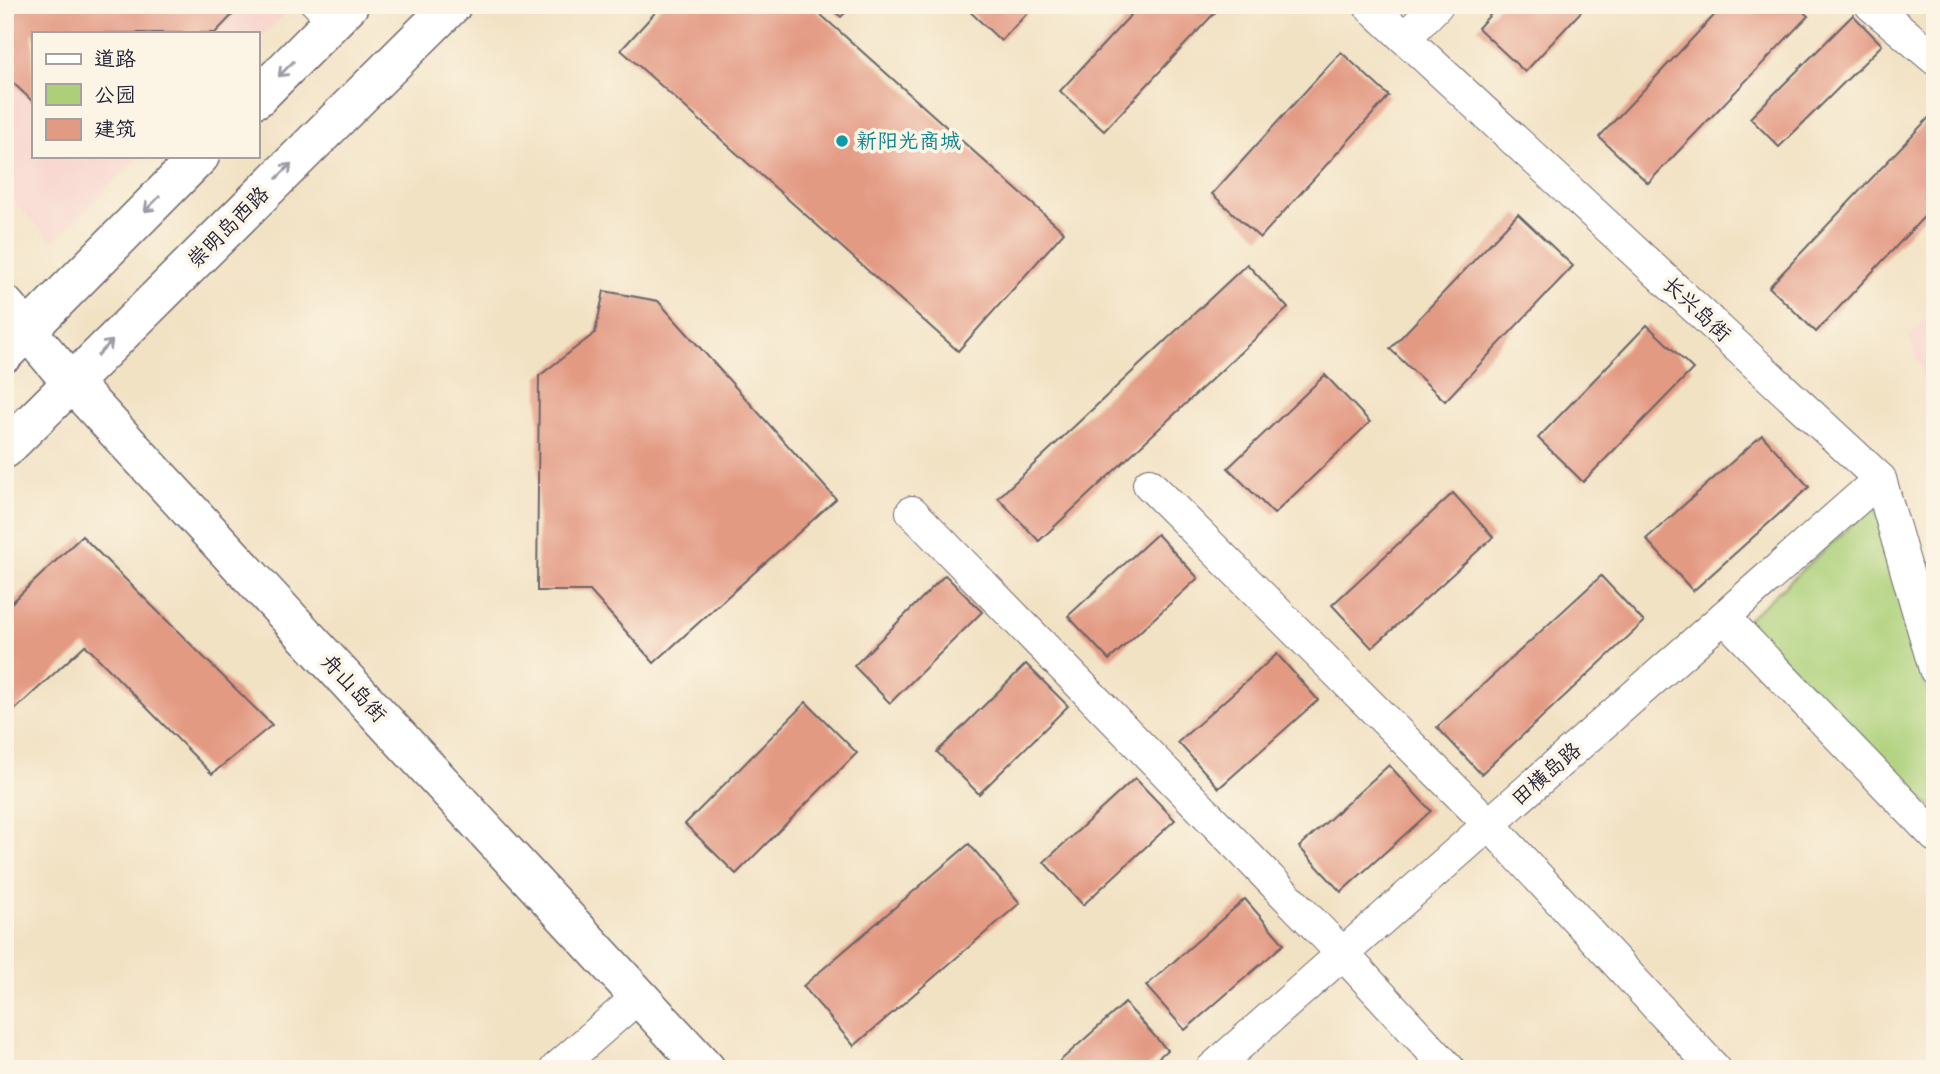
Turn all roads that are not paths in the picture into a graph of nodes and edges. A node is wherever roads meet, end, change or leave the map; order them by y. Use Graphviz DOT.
graph roads {
  1 [pos="452,5"];
  2 [pos="1369,5"];
  3 [pos="1437,5"];
  4 [pos="1871,5"];
  5 [pos="328,12"];
  6 [pos="1405,38"];
  7 [pos="1935,59"];
  8 [pos="259,96"];
  9 [pos="198,158"];
  10 [pos="13,329"];
  11 [pos="71,382"];
  12 [pos="5,449"];
  13 [pos="1880,479"];
  14 [pos="1149,484"];
  15 [pos="912,512"];
  16 [pos="1724,617"];
  17 [pos="1935,669"];
  18 [pos="1489,824"];
  19 [pos="1935,836"];
  20 [pos="1343,954"];
  21 [pos="639,996"];
  22 [pos="556,1069"];
  23 [pos="706,1069"];
  24 [pos="1212,1069"];
  25 [pos="1449,1069"];
  26 [pos="1715,1069"];
  11 -- 1 [label="street, 崇明岛西路, one-way"];
  2 -- 6 [label="street, 长兴岛街"];
  3 -- 6 [label="street"];
  4 -- 7 [label="street"];
  5 -- 8 [label="street, one-way"];
  6 -- 13 [label="street, 长兴岛街"];
  9 -- 10 [label="street, one-way"];
  10 -- 11 [label="street, 舟山岛街"];
  11 -- 12 [label="street, 崇明岛西路"];
  11 -- 21 [label="street, 舟山岛街"];
  13 -- 16 [label="street, 田横岛路"];
  13 -- 17 [label="street"];
  14 -- 18 [label="street"];
  15 -- 20 [label="street"];
  16 -- 18 [label="street, 田横岛路"];
  16 -- 19 [label="street"];
  18 -- 20 [label="street, 田横岛路"];
  18 -- 26 [label="street"];
  20 -- 24 [label="street, 田横岛路"];
  20 -- 25 [label="street"];
  21 -- 22 [label="street"];
  21 -- 23 [label="street, 舟山岛街"];
}
